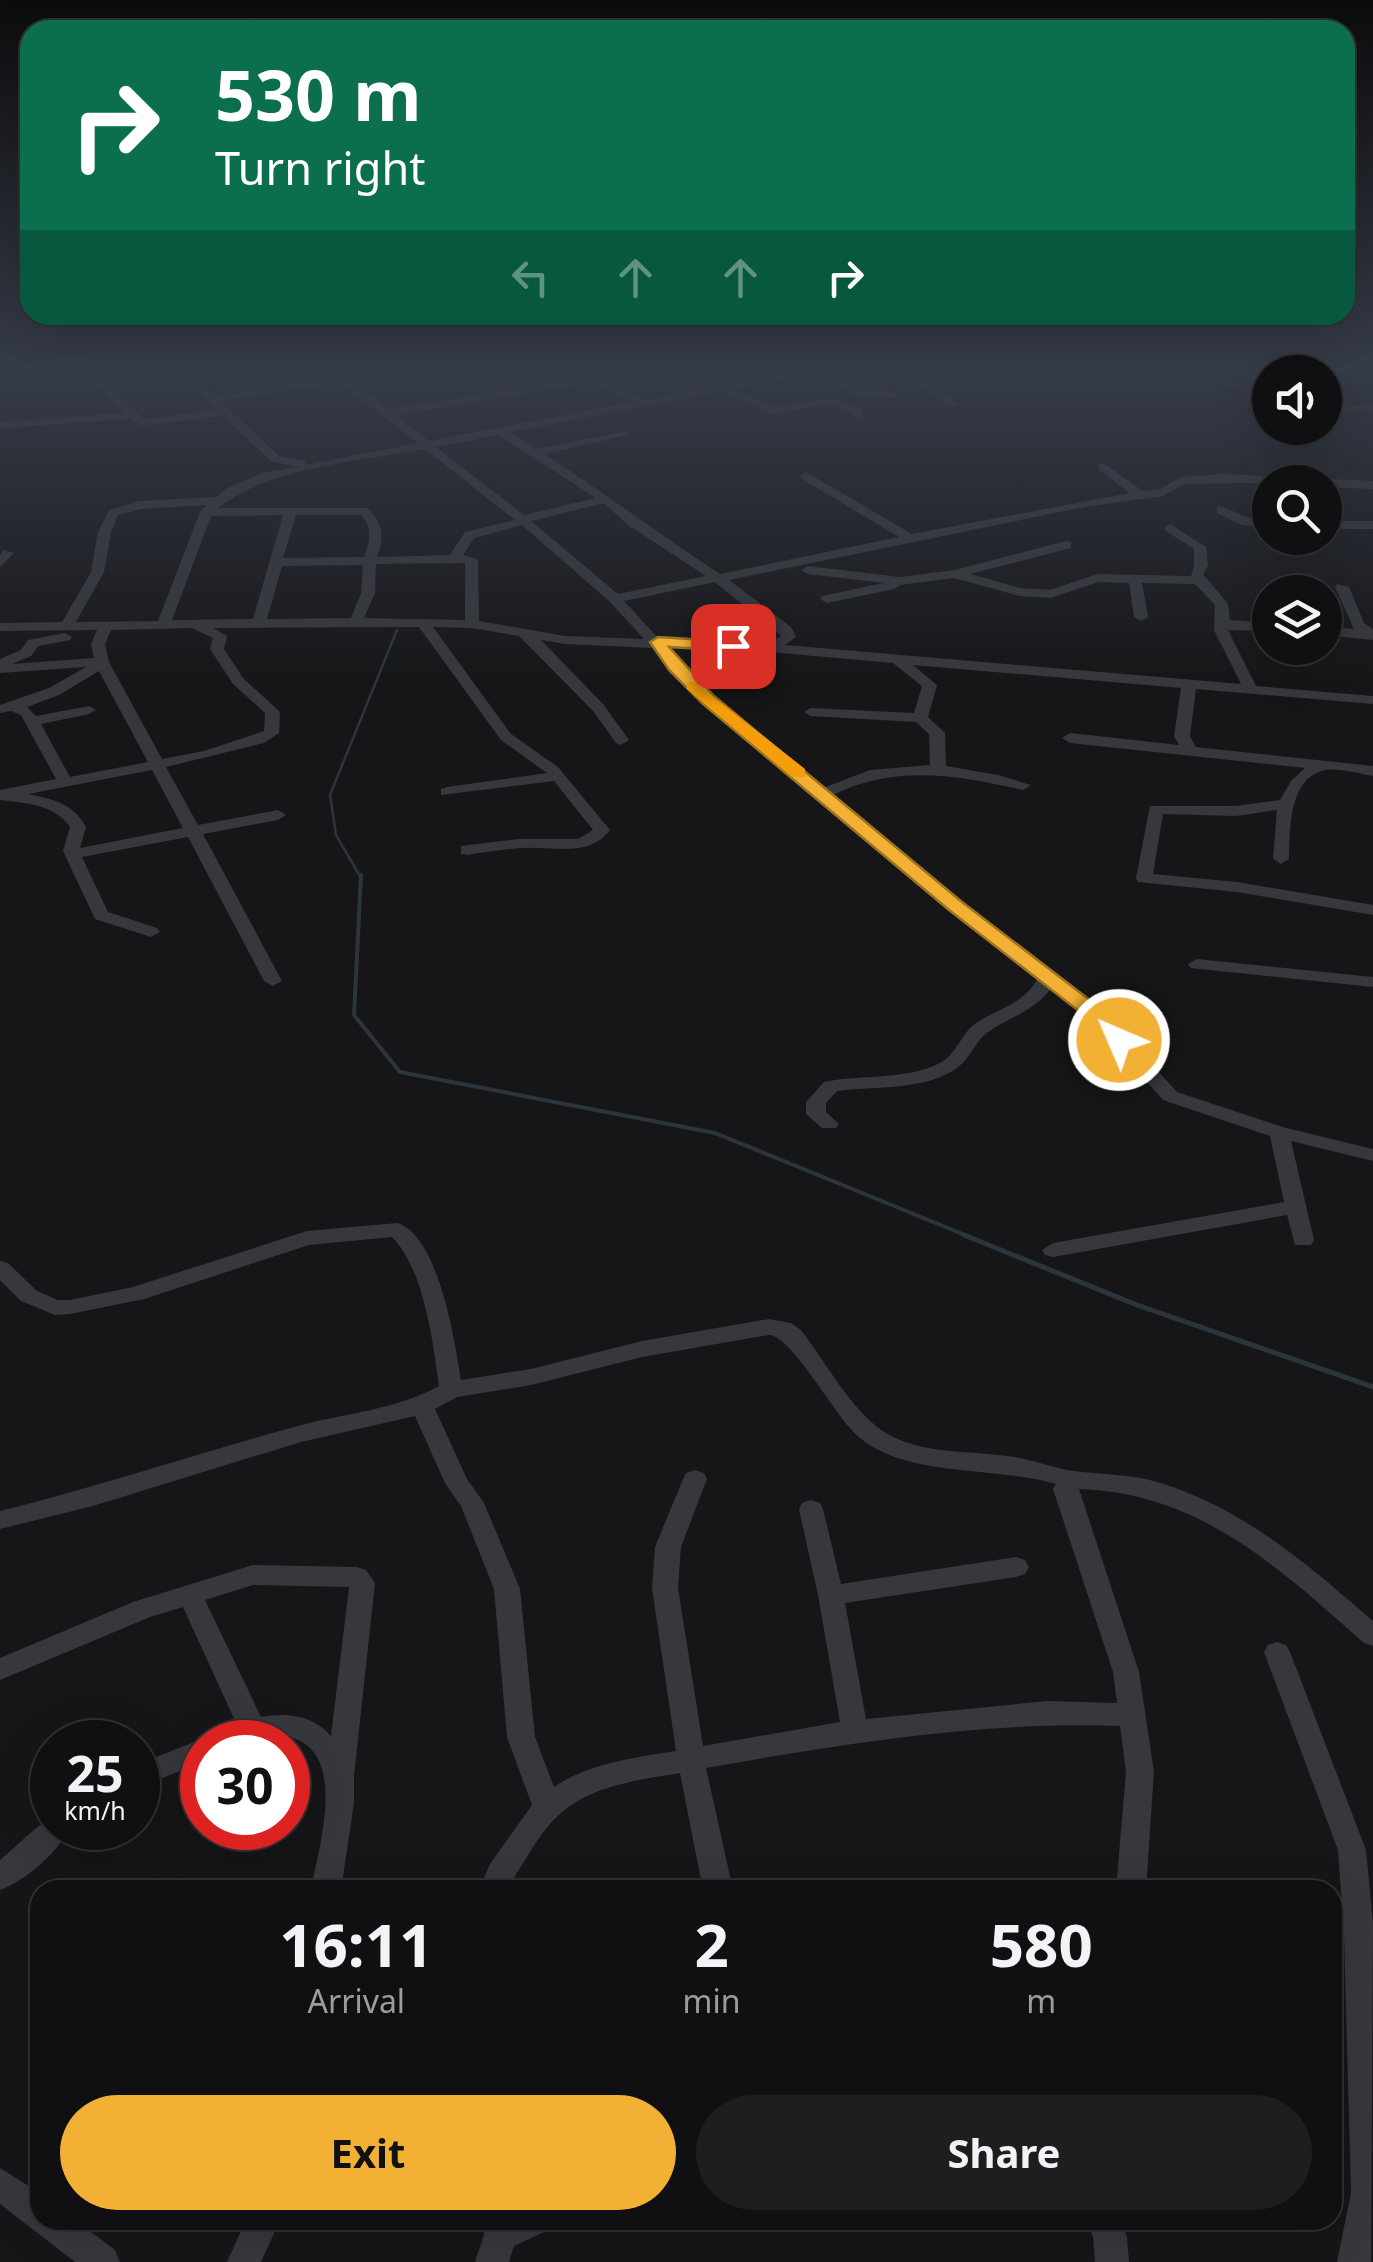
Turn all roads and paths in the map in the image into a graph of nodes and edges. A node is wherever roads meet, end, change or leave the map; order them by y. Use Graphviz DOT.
graph roads {
  1 [pos="268,472"];
  2 [pos="286,472"];
  3 [pos="462,472"];
  4 [pos="563,472"];
  5 [pos="1108,472"];
  6 [pos="266,476"];
  7 [pos="806,476"];
  8 [pos="1252,481"];
  9 [pos="1342,483"];
  10 [pos="1369,484"];
  11 [pos="1141,495"];
  12 [pos="606,499"];
  13 [pos="1373,503"];
  14 [pos="211,506"];
  15 [pos="1221,510"];
  16 [pos="291,511"];
  17 [pos="524,520"];
  18 [pos="1252,522"];
  19 [pos="1342,525"];
  20 [pos="1373,525"];
  21 [pos="1170,528"];
  22 [pos="913,540"];
  23 [pos="1066,546"];
  24 [pos="455,557"];
  25 [pos="370,558"];
  26 [pos="275,562"];
  27 [pos="782,567"];
  28 [pos="811,570"];
  29 [pos="954,574"];
  30 [pos="717,580"];
  31 [pos="1135,580"];
  32 [pos="1198,580"];
  33 [pos="911,582"];
  34 [pos="1342,588"];
  35 [pos="850,594"];
  36 [pos="615,599"];
  37 [pos="827,599"];
  38 [pos="1140,617"];
  39 [pos="356,622"];
  40 [pos="422,622"];
  41 [pos="634,622"];
  42 [pos="258,624"];
  43 [pos="472,624"];
  44 [pos="1222,624"];
  45 [pos="191,625"];
  46 [pos="163,626"];
  47 [pos="1252,626"];
  48 [pos="0,628"];
  49 [pos="65,628"];
  50 [pos="84,628"];
  51 [pos="104,628"];
  52 [pos="518,630"];
  53 [pos="1342,632"];
  54 [pos="1371,635"];
  55 [pos="602,638"];
  56 [pos="658,642"];
  57 [pos="770,648"];
  58 [pos="896,659"];
  59 [pos="102,662"];
  60 [pos="0,666"];
  61 [pos="1189,684"];
  62 [pos="1251,690"];
  63 [pos="1373,700"];
  64 [pos="6,707"];
  65 [pos="90,710"];
  66 [pos="811,712"];
  67 [pos="920,718"];
  68 [pos="32,721"];
  69 [pos="1070,738"];
  70 [pos="621,740"];
  71 [pos="1190,750"];
  72 [pos="158,764"];
  73 [pos="1318,767"];
  74 [pos="938,769"];
  75 [pos="1373,771"];
  76 [pos="556,776"];
  77 [pos="65,781"];
  78 [pos="1022,786"];
  79 [pos="447,792"];
  80 [pos="824,794"];
  81 [pos="0,796"];
  82 [pos="1282,806"];
  83 [pos="278,815"];
  84 [pos="195,830"];
  85 [pos="467,850"];
  86 [pos="73,854"];
  87 [pos="1280,859"];
  88 [pos="1373,910"];
  89 [pos="150,932"];
  90 [pos="1197,964"];
  91 [pos="1047,978"];
  92 [pos="273,981"];
  93 [pos="1373,982"];
  94 [pos="830,1124"];
  95 [pos="1279,1132"];
  96 [pos="1373,1155"];
  97 [pos="1298,1206"];
  98 [pos="1303,1240"];
  99 [pos="1053,1250"];
  100 [pos="0,1268"];
  101 [pos="451,1390"];
  102 [pos="422,1406"];
  103 [pos="694,1479"];
  104 [pos="1073,1480"];
  105 [pos="811,1508"];
  106 [pos="0,1520"];
  107 [pos="1016,1566"];
  108 [pos="831,1596"];
  109 [pos="191,1597"];
  110 [pos="1373,1636"];
  111 [pos="1276,1652"];
  112 [pos="0,1669"];
  113 [pos="1132,1716"];
  114 [pos="248,1720"];
  115 [pos="855,1731"];
  116 [pos="310,1732"];
  117 [pos="691,1761"];
  118 [pos="340,1776"];
  119 [pos="548,1807"];
  120 [pos="34,1850"];
  121 [pos="0,1878"];
  122 [pos="328,1880"];
  123 [pos="498,1880"];
  124 [pos="716,1880"];
  125 [pos="1132,1880"];
  126 [pos="0,2184"];
  127 [pos="30,2206"];
  128 [pos="61,2230"];
  129 [pos="258,2230"];
  130 [pos="1108,2230"];
  131 [pos="103,2262"];
  132 [pos="244,2262"];
  133 [pos="1112,2262"];
  134 [pos="1354,2262"];
  1 -- 6 [label="street"];
  2 -- 6 [label="street"];
  3 -- 17 [label="street"];
  4 -- 12 [label="street"];
  5 -- 11 [label="street"];
  6 -- 14 [label="street"];
  7 -- 22 [label="street"];
  8 -- 11 [label="street"];
  9 -- 10 [label="street"];
  10 -- 13 [label="street"];
  11 -- 22 [label="street"];
  12 -- 17 [label="street"];
  12 -- 30 [label="street"];
  14 -- 16 [label="street"];
  14 -- 46 [label="street"];
  14 -- 49 [label="street"];
  15 -- 18 [label="street"];
  16 -- 25 [label="street"];
  16 -- 26 [label="street"];
  17 -- 24 [label="street"];
  17 -- 36 [label="street"];
  19 -- 20 [label="street"];
  21 -- 32 [label="street"];
  22 -- 27 [label="street"];
  23 -- 29 [label="street"];
  24 -- 25 [label="street"];
  24 -- 43 [label="street"];
  25 -- 26 [label="street"];
  25 -- 39 [label="street"];
  26 -- 42 [label="street"];
  27 -- 28 [label="street"];
  27 -- 30 [label="street"];
  28 -- 33 [label="street"];
  28 -- 35 [label="street"];
  29 -- 31 [label="street"];
  29 -- 33 [label="street"];
  30 -- 36 [label="street"];
  30 -- 57 [label="street"];
  31 -- 32 [label="street"];
  31 -- 38 [label="street"];
  32 -- 44 [label="street"];
  33 -- 35 [label="street"];
  34 -- 54 [label="street"];
  35 -- 37 [label="street"];
  36 -- 41 [label="street"];
  39 -- 40 [label="street"];
  39 -- 42 [label="street"];
  40 -- 43 [label="street"];
  40 -- 76 [label="street"];
  41 -- 55 [label="street"];
  41 -- 56 [label="street"];
  42 -- 45 [label="street"];
  43 -- 52 [label="street"];
  44 -- 47 [label="street"];
  44 -- 62 [label="street"];
  45 -- 46 [label="street"];
  45 -- 72 [label="street"];
  46 -- 51 [label="street"];
  48 -- 49 [label="street"];
  49 -- 50 [label="street"];
  50 -- 51 [label="street"];
  50 -- 60 [label="street"];
  51 -- 59 [label="street"];
  52 -- 55 [label="street"];
  52 -- 70 [label="street"];
  53 -- 54 [label="street"];
  55 -- 56 [label="street"];
  56 -- 57 [label="street"];
  56 -- 80 [label="street"];
  57 -- 58 [label="street"];
  58 -- 61 [label="street"];
  58 -- 67 [label="street"];
  59 -- 60 [label="street"];
  59 -- 64 [label="street"];
  59 -- 72 [label="street"];
  61 -- 62 [label="street"];
  61 -- 71 [label="street"];
  62 -- 63 [label="street"];
  64 -- 68 [label="street"];
  65 -- 68 [label="street"];
  66 -- 67 [label="street"];
  67 -- 74 [label="street"];
  68 -- 77 [label="street"];
  69 -- 71 [label="street"];
  71 -- 73 [label="street"];
  72 -- 77 [label="street"];
  72 -- 84 [label="street"];
  73 -- 75 [label="street"];
  73 -- 82 [label="street"];
  74 -- 78 [label="street"];
  74 -- 80 [label="street"];
  76 -- 79 [label="street"];
  76 -- 85 [label="street"];
  77 -- 81 [label="street"];
  80 -- 91 [label="street"];
  81 -- 86 [label="street"];
  82 -- 87 [label="street"];
  82 -- 88 [label="street"];
  83 -- 84 [label="street"];
  84 -- 86 [label="street"];
  84 -- 92 [label="street"];
  86 -- 89 [label="street"];
  90 -- 93 [label="street"];
  91 -- 94 [label="street"];
  91 -- 95 [label="street"];
  95 -- 96 [label="street"];
  95 -- 97 [label="street"];
  97 -- 98 [label="street"];
  97 -- 99 [label="street"];
  100 -- 101 [label="street"];
  101 -- 102 [label="street"];
  101 -- 104 [label="street"];
  102 -- 106 [label="street"];
  102 -- 119 [label="street"];
  103 -- 117 [label="street"];
  104 -- 110 [label="street"];
  104 -- 113 [label="street"];
  105 -- 108 [label="street"];
  107 -- 108 [label="street"];
  108 -- 115 [label="street"];
  109 -- 112 [label="street"];
  109 -- 114 [label="street"];
  109 -- 118 [label="street"];
  111 -- 134 [label="street"];
  113 -- 115 [label="street"];
  113 -- 125 [label="street"];
  115 -- 117 [label="street"];
  116 -- 118 [label="street"];
  117 -- 119 [label="street"];
  117 -- 124 [label="street"];
  118 -- 122 [label="street"];
  119 -- 123 [label="street"];
  120 -- 121 [label="street"];
  126 -- 127 [label="street"];
  128 -- 131 [label="street"];
  129 -- 132 [label="street"];
  130 -- 133 [label="street"];
}
